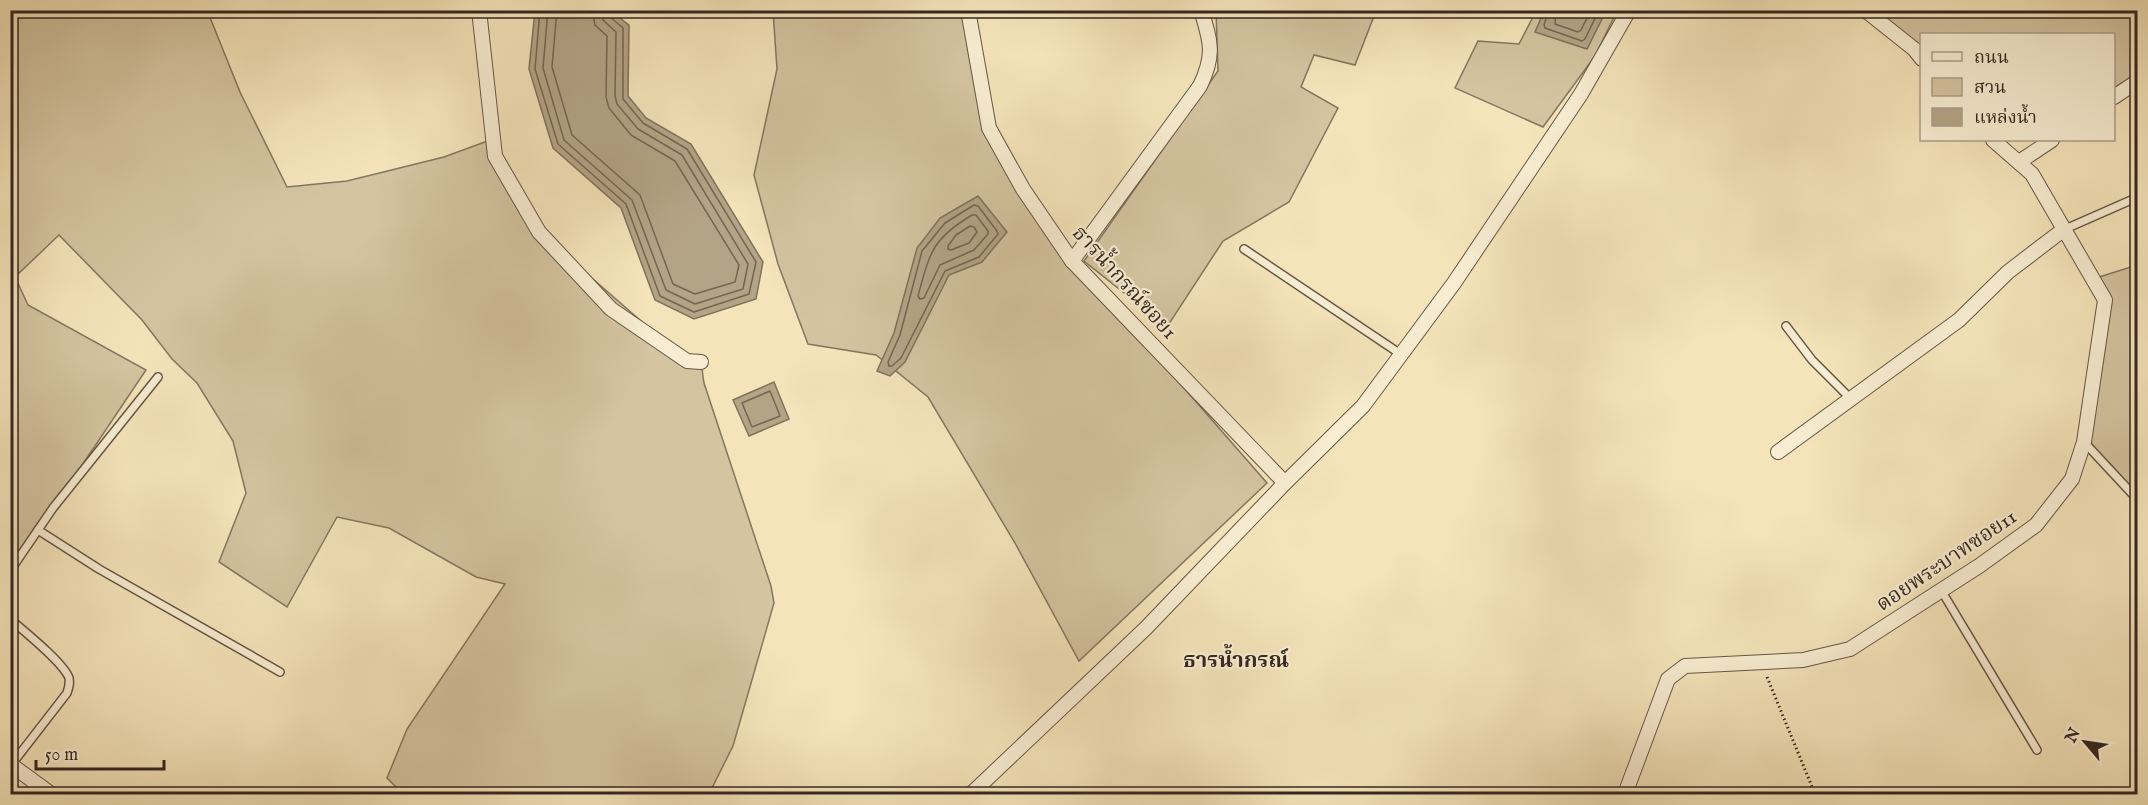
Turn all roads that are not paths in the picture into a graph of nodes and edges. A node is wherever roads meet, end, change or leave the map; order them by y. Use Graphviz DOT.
graph roads {
  1 [pos="479,10"];
  2 [pos="968,10"];
  3 [pos="1201,10"];
  4 [pos="1629,10"];
  5 [pos="1865,10"];
  6 [pos="1920,56"];
  7 [pos="2138,81"];
  8 [pos="2115,96"];
  9 [pos="1994,141"];
  10 [pos="2050,141"];
  11 [pos="2019,162"];
  12 [pos="2138,197"];
  13 [pos="2063,230"];
  14 [pos="1244,249"];
  15 [pos="1072,261"];
  16 [pos="1786,326"];
  17 [pos="1402,355"];
  18 [pos="701,362"];
  19 [pos="159,376"];
  20 [pos="1851,399"];
  21 [pos="2084,442"];
  22 [pos="1778,452"];
  23 [pos="1285,483"];
  24 [pos="2138,500"];
  25 [pos="38,530"];
  26 [pos="10,571"];
  27 [pos="1941,590"];
  28 [pos="10,619"];
  29 [pos="280,672"];
  30 [pos="2037,750"];
  31 [pos="11,764"];
  32 [pos="51,795"];
  33 [pos="971,795"];
  34 [pos="1625,795"];
  1 -- 18 [label="street"];
  2 -- 15 [label="street, ธารน้ำกรณ์ซอย1"];
  3 -- 15 [label="street"];
  4 -- 17 [label="street"];
  5 -- 6 [label="street"];
  7 -- 8 [label="street"];
  9 -- 11 [label="street, ดอยพระบาทซอย11"];
  10 -- 11 [label="street"];
  11 -- 13 [label="street, ดอยพระบาทซอย11"];
  12 -- 13 [label="lane"];
  13 -- 20 [label="street"];
  13 -- 21 [label="street, ดอยพระบาทซอย11"];
  14 -- 17 [label="lane"];
  15 -- 23 [label="street, ธารน้ำกรณ์ซอย1"];
  16 -- 20 [label="lane"];
  17 -- 23 [label="street"];
  19 -- 25 [label="lane"];
  20 -- 22 [label="street"];
  21 -- 24 [label="lane"];
  21 -- 27 [label="street, ดอยพระบาทซอย11"];
  23 -- 33 [label="street"];
  25 -- 26 [label="lane"];
  25 -- 29 [label="lane"];
  27 -- 30 [label="lane"];
  27 -- 34 [label="street, ดอยพระบาทซอย11"];
  28 -- 31 [label="lane"];
  31 -- 32 [label="street"];
}
